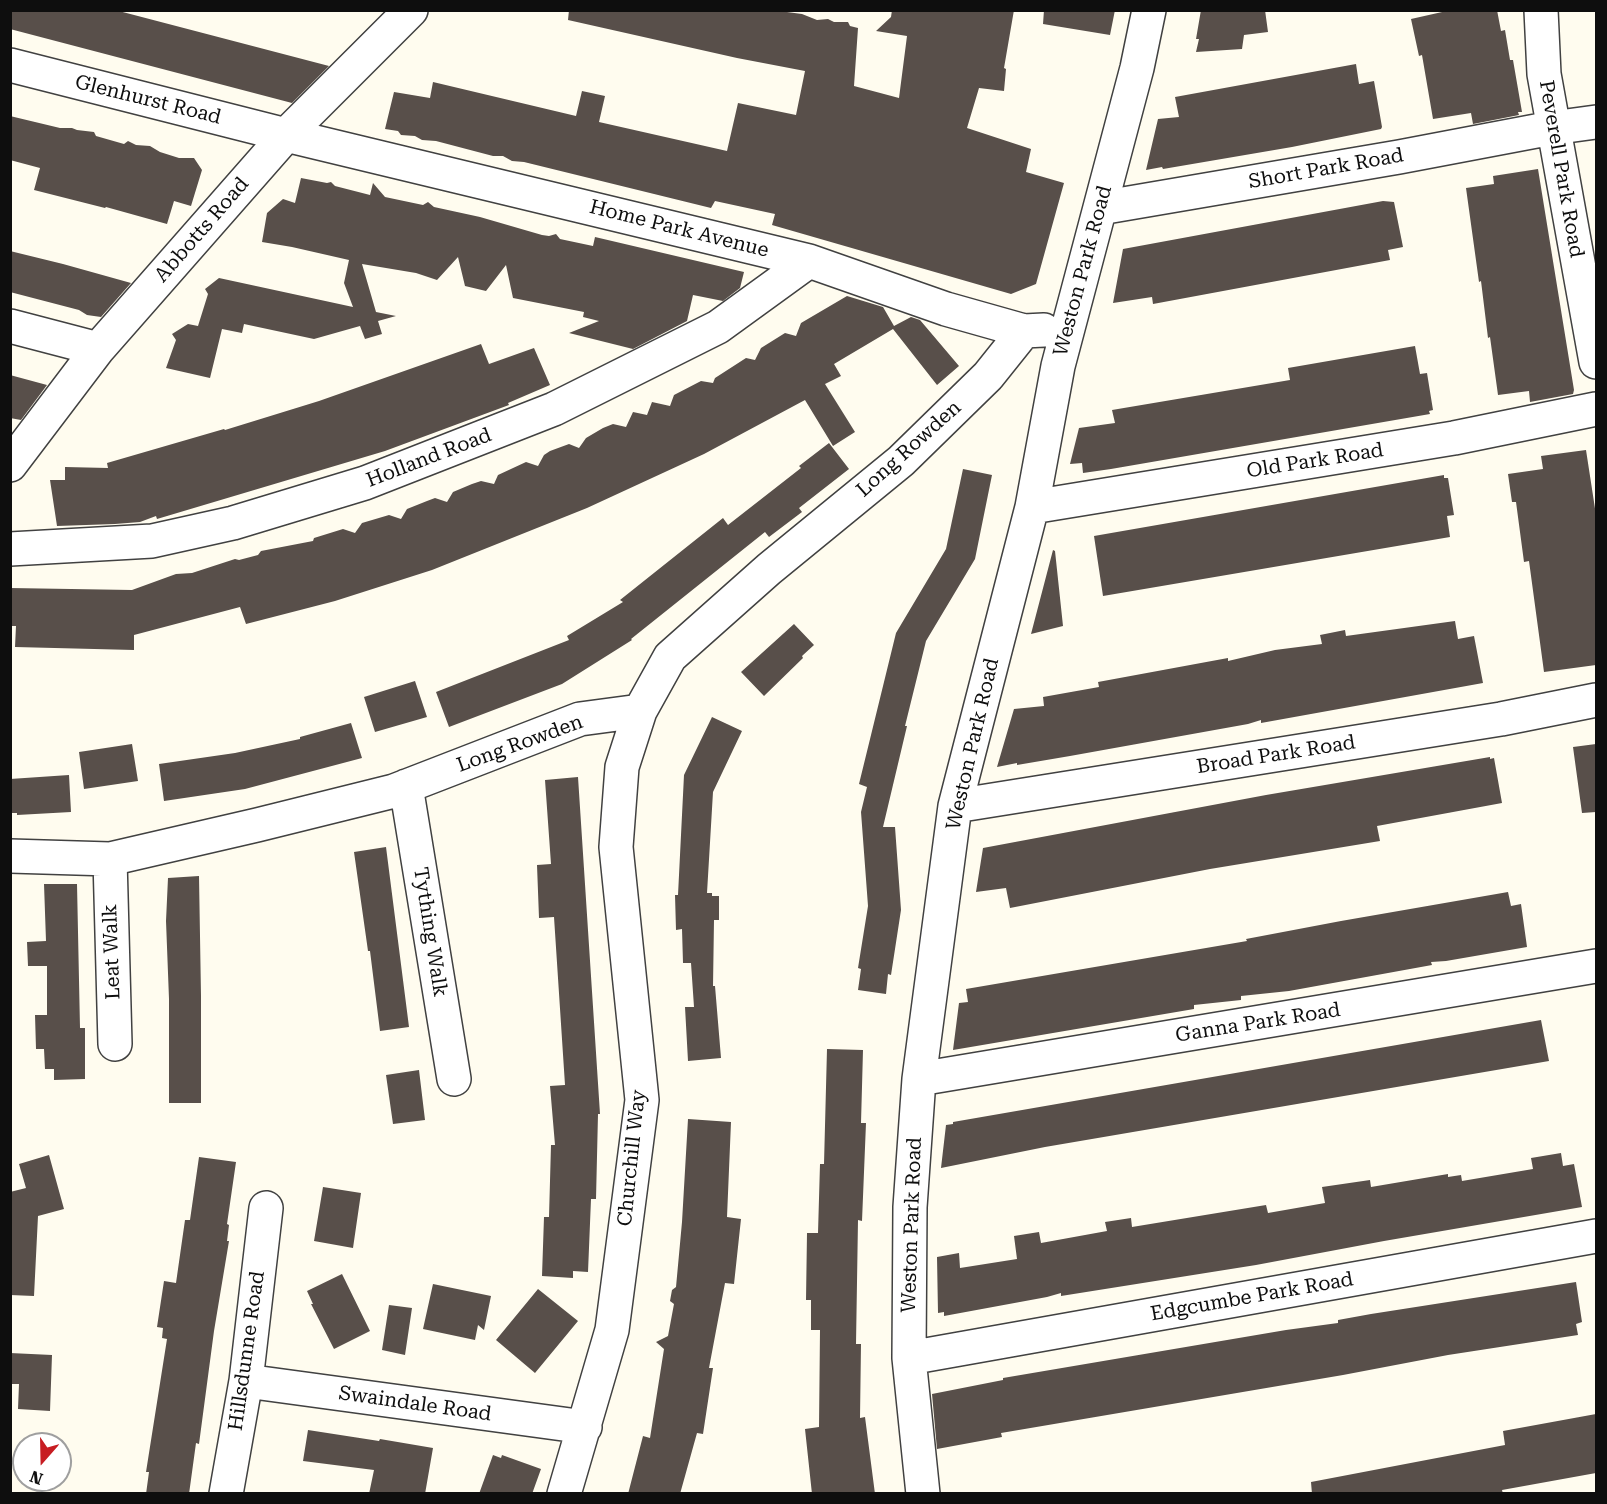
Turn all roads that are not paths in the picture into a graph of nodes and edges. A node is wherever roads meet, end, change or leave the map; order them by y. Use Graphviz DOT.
graph roads {
  1 [pos="411,10"];
  2 [pos="1149,10"];
  3 [pos="1541,10"];
  4 [pos="10,65"];
  5 [pos="1596,122"];
  6 [pos="1552,128"];
  7 [pos="286,135"];
  8 [pos="1100,208"];
  9 [pos="809,261"];
  10 [pos="10,326"];
  11 [pos="1067,330"];
  12 [pos="1024,331"];
  13 [pos="98,349"];
  14 [pos="1596,362"];
  15 [pos="1596,410"];
  16 [pos="10,465"];
  17 [pos="1032,507"];
  18 [pos="10,549"];
  19 [pos="1596,700"];
  20 [pos="640,711"];
  21 [pos="406,786"];
  22 [pos="955,806"];
  23 [pos="10,856"];
  24 [pos="110,859"];
  25 [pos="1596,966"];
  26 [pos="115,1044"];
  27 [pos="454,1079"];
  28 [pos="919,1079"];
  29 [pos="266,1208"];
  30 [pos="1596,1236"];
  31 [pos="909,1358"];
  32 [pos="246,1381"];
  33 [pos="585,1427"];
  34 [pos="226,1494"];
  35 [pos="564,1494"];
  36 [pos="923,1494"];
  1 -- 7 [label="street, Abbotts Road"];
  2 -- 8 [label="street, Weston Park Road"];
  3 -- 6 [label="street, Peverell Park Road"];
  4 -- 7 [label="street, Glenhurst Road"];
  5 -- 6 [label="street, Short Park Road"];
  6 -- 8 [label="street, Short Park Road"];
  6 -- 14 [label="street, Peverell Park Road"];
  7 -- 9 [label="street, Home Park Avenue"];
  7 -- 13 [label="street, Abbotts Road"];
  8 -- 11 [label="street, Weston Park Road"];
  9 -- 12 [label="street, Home Park Avenue"];
  9 -- 18 [label="street, Holland Road"];
  10 -- 13 [label="street"];
  11 -- 12 [label="street, Home Park Avenue"];
  11 -- 17 [label="street, Weston Park Road"];
  12 -- 20 [label="street, Long Rowden"];
  13 -- 16 [label="street, Abbotts Road"];
  15 -- 17 [label="street, Old Park Road"];
  17 -- 22 [label="street, Weston Park Road"];
  19 -- 22 [label="street, Broad Park Road"];
  20 -- 21 [label="street, Long Rowden"];
  20 -- 33 [label="street, Churchill Way"];
  21 -- 24 [label="street, Long Rowden"];
  21 -- 27 [label="street, Tything Walk"];
  22 -- 28 [label="street, Weston Park Road"];
  23 -- 24 [label="street, Long Rowden"];
  24 -- 26 [label="street, Leat Walk"];
  25 -- 28 [label="street, Ganna Park Road"];
  28 -- 31 [label="street, Weston Park Road"];
  29 -- 32 [label="street, Hillsdunne Road"];
  30 -- 31 [label="street, Edgcumbe Park Road"];
  31 -- 36 [label="street, Weston Park Road"];
  32 -- 33 [label="street, Swaindale Road"];
  32 -- 34 [label="street, Hillsdunne Road"];
  33 -- 35 [label="street, Churchill Way"];
}
